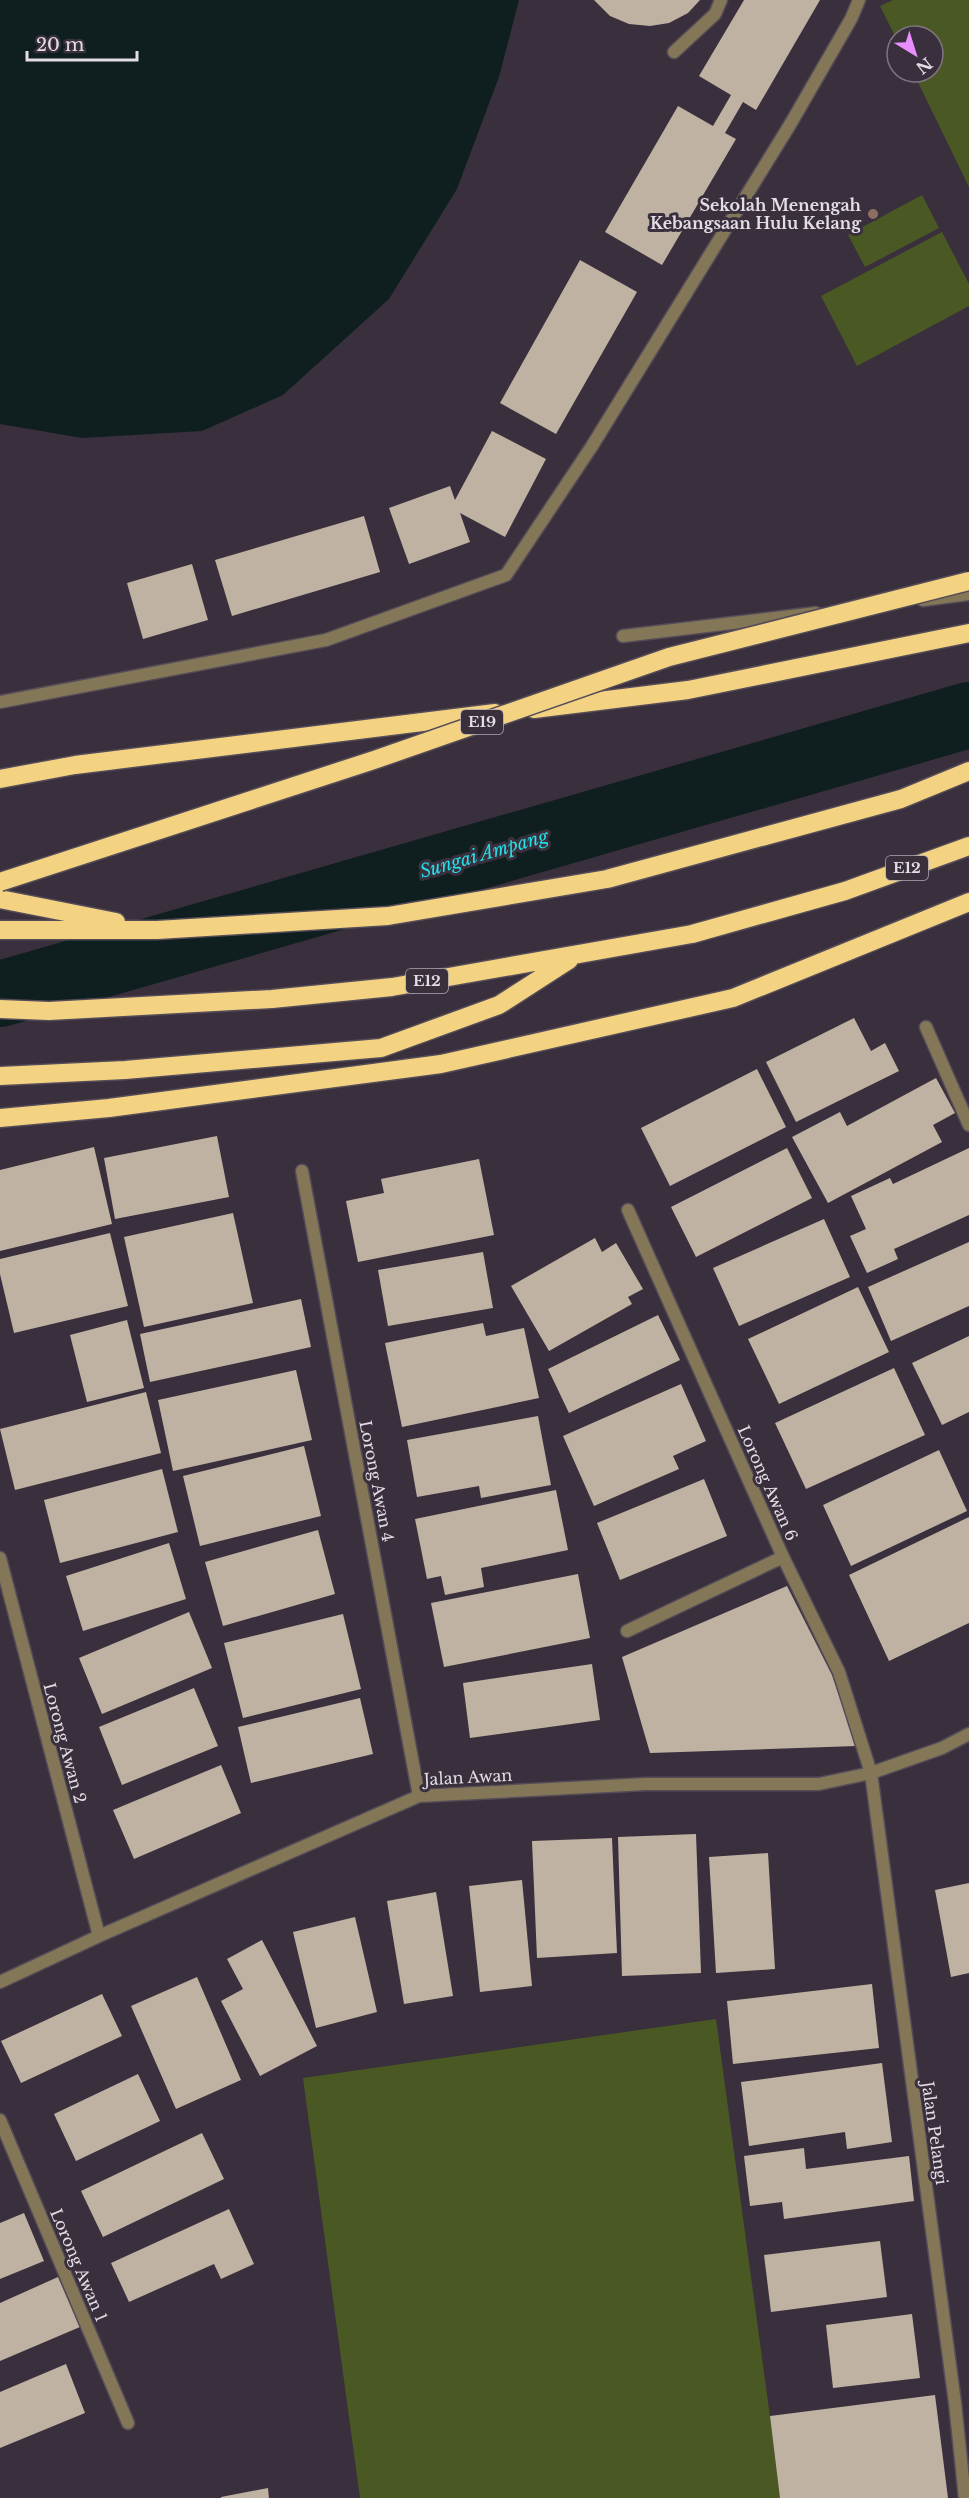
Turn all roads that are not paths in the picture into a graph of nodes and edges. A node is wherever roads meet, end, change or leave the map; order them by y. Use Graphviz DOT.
graph roads {
  1 [pos="721,0"];
  2 [pos="859,0"];
  3 [pos="674,52"];
  4 [pos="969,581"];
  5 [pos="969,594"];
  6 [pos="969,633"];
  7 [pos="624,636"];
  8 [pos="0,702"];
  9 [pos="969,771"];
  10 [pos="0,779"];
  11 [pos="969,846"];
  12 [pos="0,882"];
  13 [pos="0,899"];
  14 [pos="969,902"];
  15 [pos="0,930"];
  16 [pos="157,930"];
  17 [pos="576,956"];
  18 [pos="0,1009"];
  19 [pos="926,1027"];
  20 [pos="0,1076"];
  21 [pos="0,1118"];
  22 [pos="969,1125"];
  23 [pos="302,1171"];
  24 [pos="628,1210"];
  25 [pos="783,1557"];
  26 [pos="0,1558"];
  27 [pos="627,1631"];
  28 [pos="969,1734"];
  29 [pos="871,1773"];
  30 [pos="419,1796"];
  31 [pos="99,1936"];
  32 [pos="0,1982"];
  33 [pos="0,2120"];
  34 [pos="128,2423"];
  35 [pos="965,2498"];
  1 -- 3 [label="street"];
  2 -- 8 [label="street"];
  4 -- 12 [label="highway, E19, bridge"];
  5 -- 7 [label="street"];
  6 -- 10 [label="highway"];
  9 -- 16 [label="highway"];
  11 -- 17 [label="highway, E12"];
  13 -- 16 [label="highway"];
  14 -- 21 [label="highway"];
  15 -- 16 [label="highway"];
  17 -- 18 [label="highway, E12"];
  17 -- 20 [label="highway"];
  19 -- 22 [label="street"];
  23 -- 30 [label="street, Lorong Awan 4"];
  24 -- 25 [label="street, Lorong Awan 6"];
  25 -- 27 [label="street"];
  25 -- 29 [label="street, Lorong Awan 6"];
  26 -- 31 [label="street, Lorong Awan 2"];
  28 -- 29 [label="street, Jalan Awan"];
  29 -- 30 [label="street, Jalan Awan"];
  29 -- 35 [label="street, Jalan Pelangi"];
  30 -- 31 [label="street, Jalan Awan"];
  31 -- 32 [label="street, Jalan Awan"];
  33 -- 34 [label="street, Lorong Awan 1"];
}
